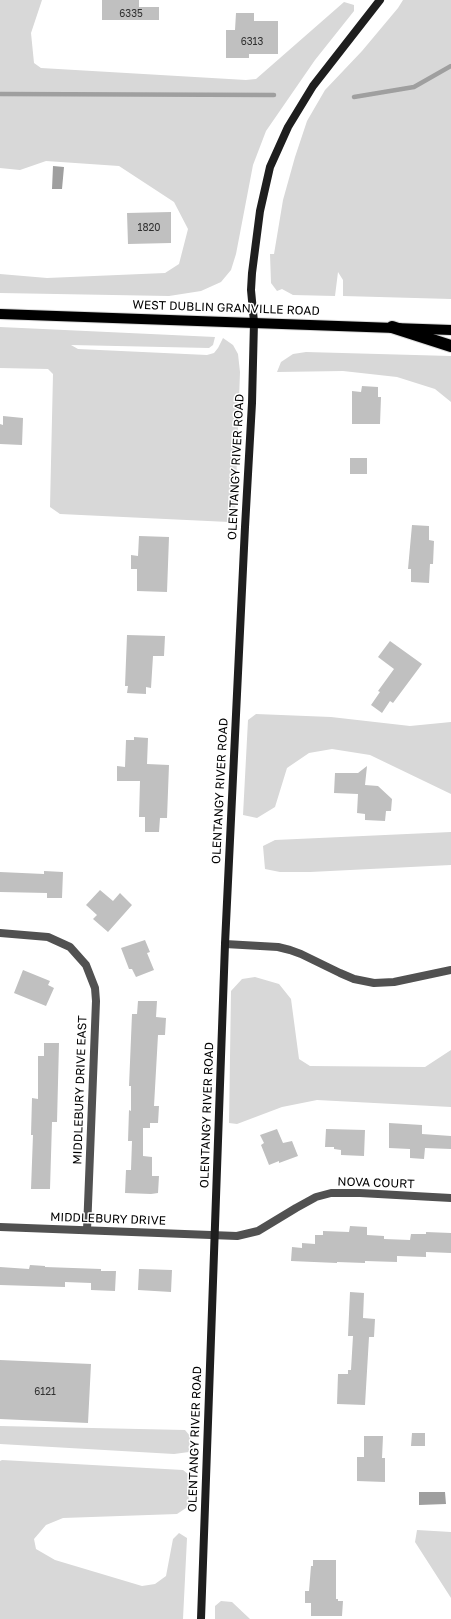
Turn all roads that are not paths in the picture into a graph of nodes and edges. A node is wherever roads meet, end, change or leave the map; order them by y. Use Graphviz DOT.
graph roads {
  1 [pos="378,1"];
  2 [pos="0,314"];
  3 [pos="254,322"];
  4 [pos="392,328"];
  5 [pos="451,330"];
  6 [pos="451,346"];
  7 [pos="0,934"];
  8 [pos="225,944"];
  9 [pos="451,970"];
  10 [pos="451,1198"];
  11 [pos="0,1227"];
  12 [pos="87,1230"];
  13 [pos="215,1235"];
  14 [pos="201,1619"];
  1 -- 3 [label="main road, OLENTANGY RIVER ROAD"];
  2 -- 3 [label="main road, WEST DUBLIN GRANVILLE ROAD"];
  3 -- 4 [label="main road, WEST DUBLIN GRANVILLE ROAD"];
  3 -- 8 [label="main road, OLENTANGY RIVER ROAD"];
  4 -- 5 [label="main road, WEST DUBLIN GRANVILLE ROAD"];
  4 -- 6 [label="highway"];
  7 -- 12 [label="street, MIDDLEBURY DRIVE EAST"];
  8 -- 9 [label="street"];
  8 -- 13 [label="main road, OLENTANGY RIVER ROAD"];
  10 -- 13 [label="street, NOVA COURT"];
  11 -- 12 [label="street, MIDDLEBURY DRIVE"];
  12 -- 13 [label="street, MIDDLEBURY DRIVE"];
  13 -- 14 [label="main road, OLENTANGY RIVER ROAD"];
}
